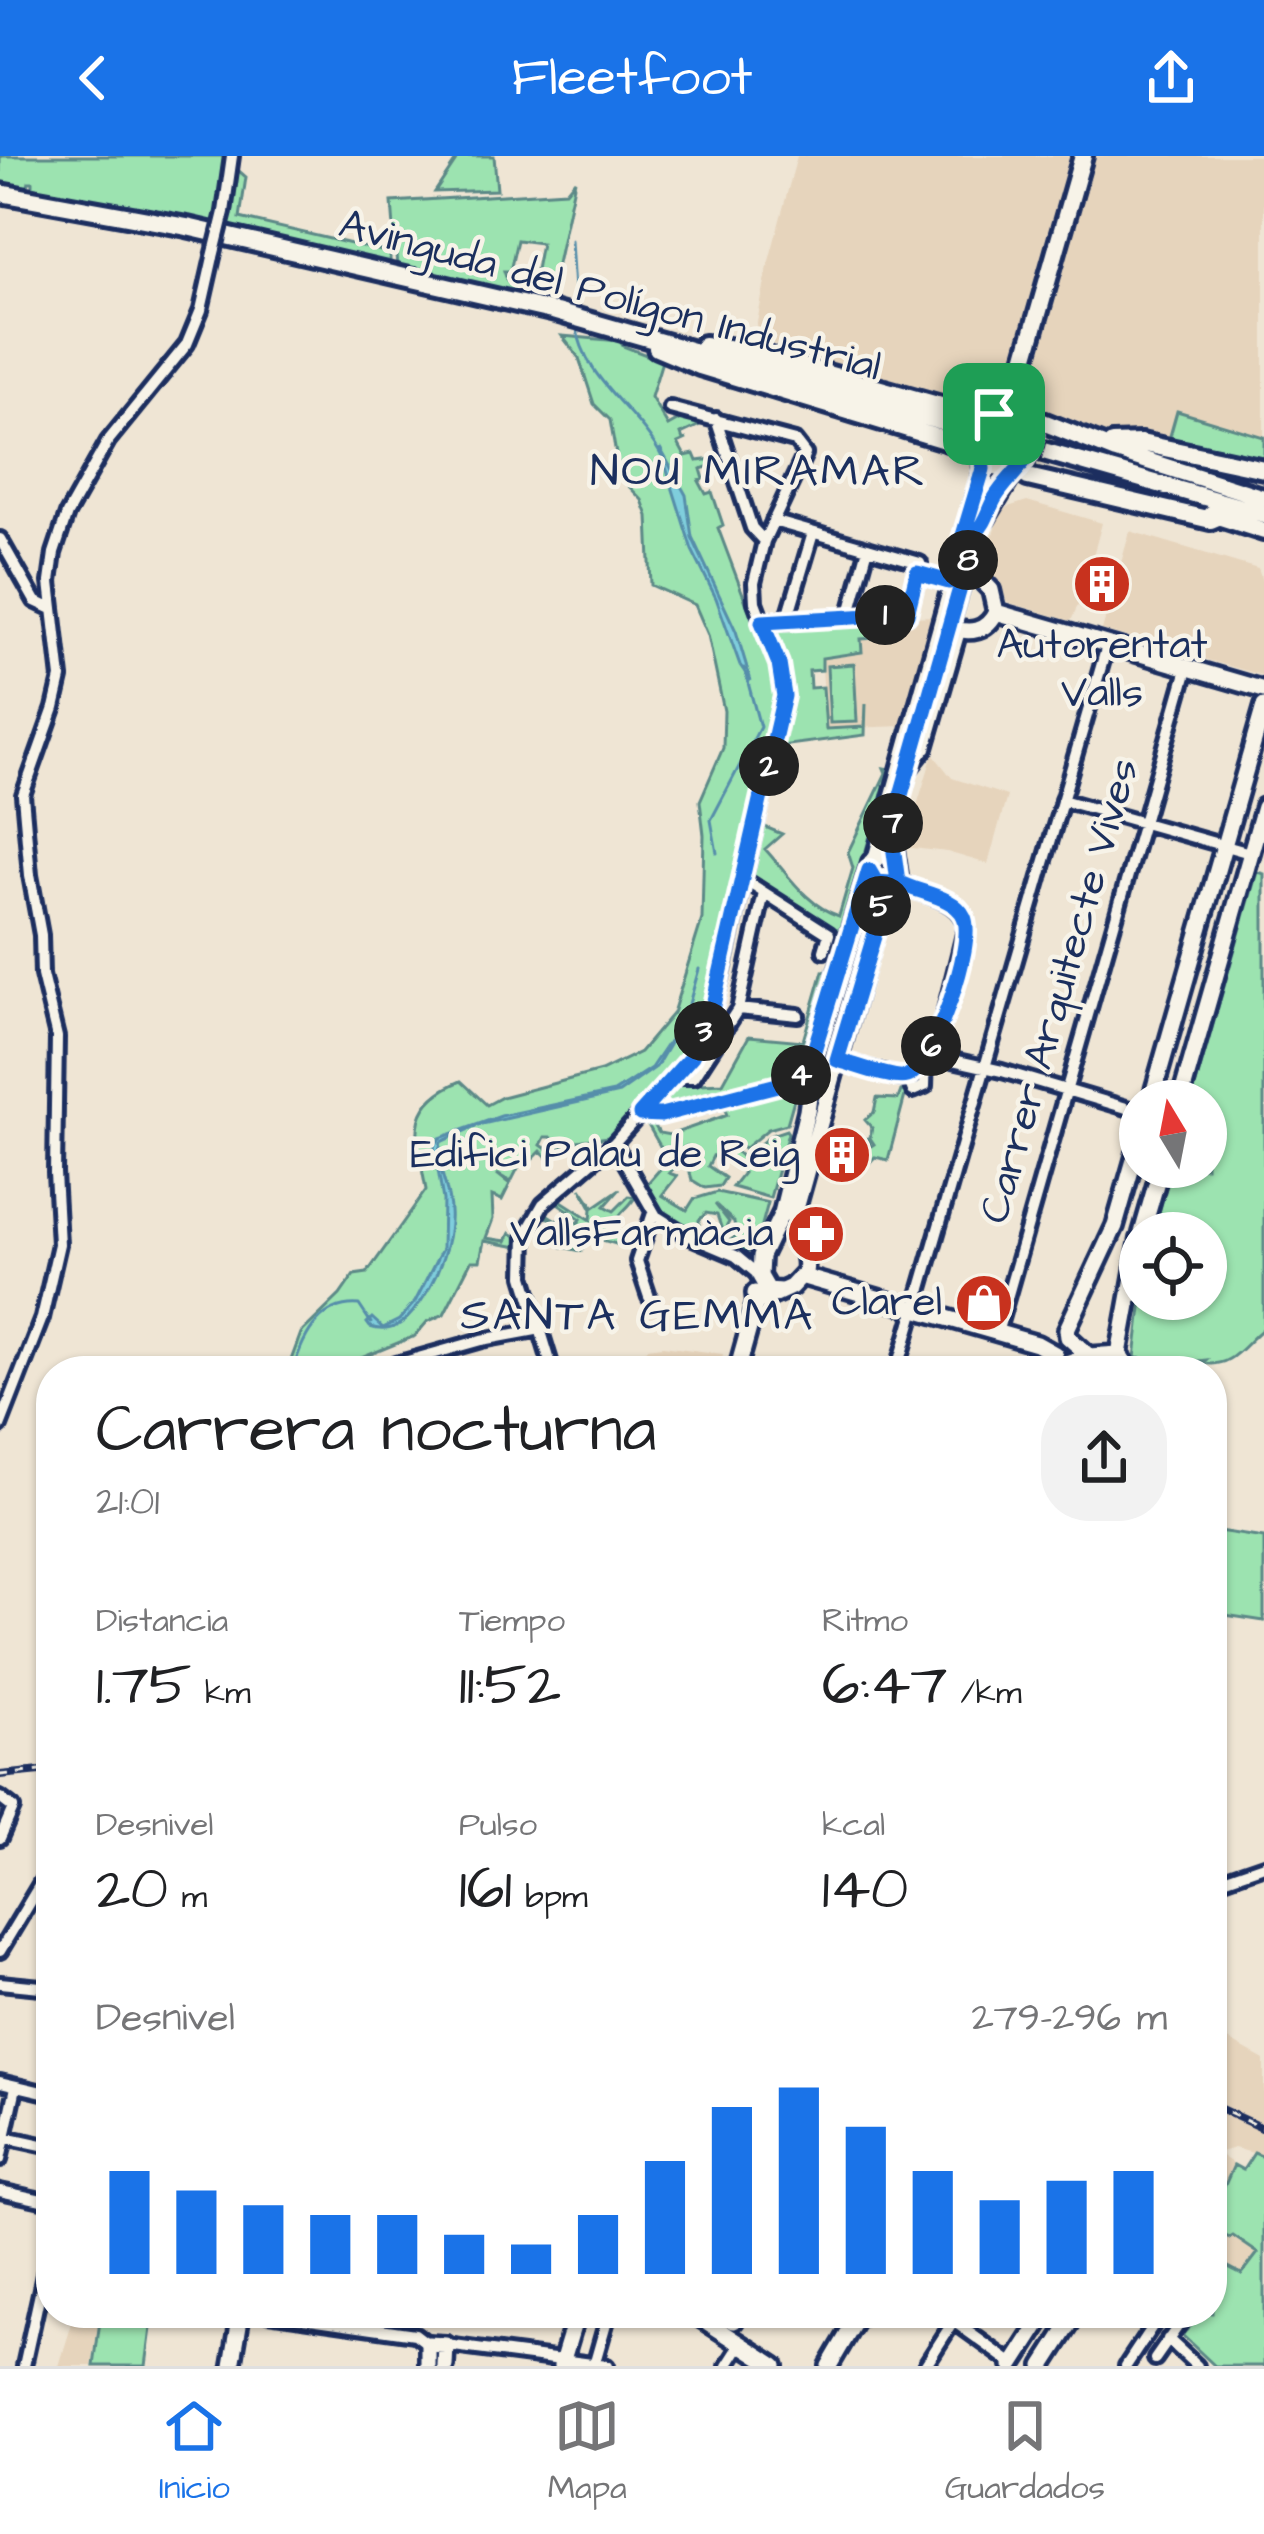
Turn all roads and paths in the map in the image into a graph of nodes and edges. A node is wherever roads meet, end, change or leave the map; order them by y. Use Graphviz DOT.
graph roads {
  1 [pos="232,156"];
  2 [pos="1083,156"];
  3 [pos="0,193"];
  4 [pos="633,332"];
  5 [pos="679,345"];
  6 [pos="1024,363"];
  7 [pos="670,408"];
  8 [pos="993,417"];
  9 [pos="716,419"];
  10 [pos="1032,429"];
  11 [pos="1103,444"];
  12 [pos="982,454"];
  13 [pos="1090,463"];
  14 [pos="1020,465"];
  15 [pos="1264,470"];
  16 [pos="1264,498"];
  17 [pos="1264,514"];
  18 [pos="1218,517"];
  19 [pos="773,521"];
  20 [pos="979,530"];
  21 [pos="1264,531"];
  22 [pos="813,532"];
  23 [pos="0,539"];
  24 [pos="764,541"];
  25 [pos="868,548"];
  26 [pos="917,573"];
  27 [pos="949,582"];
  28 [pos="52,609"];
  29 [pos="996,612"];
  30 [pos="849,617"];
  31 [pos="788,620"];
  32 [pos="762,622"];
  33 [pos="954,629"];
  34 [pos="1107,646"];
  35 [pos="1187,669"];
  36 [pos="1264,690"];
  37 [pos="1264,706"];
  38 [pos="1062,800"];
  39 [pos="1264,807"];
  40 [pos="1142,823"];
  41 [pos="891,830"];
  42 [pos="1224,846"];
  43 [pos="1250,853"];
  44 [pos="873,862"];
  45 [pos="894,874"];
  46 [pos="742,879"];
  47 [pos="764,893"];
  48 [pos="824,951"];
  49 [pos="738,1009"];
  50 [pos="799,1015"];
  51 [pos="926,1054"];
  52 [pos="837,1060"];
  53 [pos="812,1066"];
  54 [pos="985,1067"];
  55 [pos="676,1077"];
  56 [pos="1157,1080"];
  57 [pos="1186,1080"];
  58 [pos="789,1082"];
  59 [pos="1066,1090"];
  60 [pos="1119,1106"];
  61 [pos="640,1114"];
  62 [pos="806,1115"];
  63 [pos="614,1143"];
  64 [pos="1126,1188"];
  65 [pos="652,1213"];
  66 [pos="796,1237"];
  67 [pos="765,1249"];
  68 [pos="743,1260"];
  69 [pos="804,1277"];
  70 [pos="760,1278"];
  71 [pos="783,1291"];
  72 [pos="649,1298"];
  73 [pos="756,1303"];
  74 [pos="915,1309"];
  75 [pos="1122,1320"];
  76 [pos="542,1329"];
  77 [pos="997,1333"];
  78 [pos="429,1356"];
  79 [pos="549,1356"];
  80 [pos="741,1356"];
  81 [pos="901,1356"];
  82 [pos="1061,1356"];
  83 [pos="1114,1356"];
  84 [pos="0,1426"];
  85 [pos="0,1798"];
  86 [pos="0,1838"];
  87 [pos="1264,1865"];
  88 [pos="1227,1878"];
  89 [pos="36,1891"];
  90 [pos="0,1951"];
  91 [pos="0,1983"];
  92 [pos="36,1987"];
  93 [pos="0,2082"];
  94 [pos="16,2086"];
  95 [pos="36,2091"];
  96 [pos="5,2137"];
  97 [pos="36,2144"];
  98 [pos="0,2160"];
  99 [pos="0,2191"];
  100 [pos="36,2198"];
  101 [pos="36,2311"];
  102 [pos="238,2328"];
  103 [pos="391,2328"];
  104 [pos="572,2328"];
  105 [pos="605,2328"];
  106 [pos="733,2328"];
  107 [pos="735,2328"];
  108 [pos="851,2328"];
  109 [pos="949,2328"];
  110 [pos="961,2328"];
  111 [pos="1036,2328"];
  112 [pos="1067,2328"];
  113 [pos="1151,2328"];
  114 [pos="1176,2328"];
  115 [pos="1168,2339"];
  116 [pos="437,2344"];
  117 [pos="1138,2348"];
  118 [pos="1159,2362"];
  119 [pos="562,2363"];
  120 [pos="595,2364"];
  121 [pos="1012,2365"];
  122 [pos="24,2366"];
  123 [pos="232,2366"];
  124 [pos="428,2366"];
  125 [pos="445,2366"];
  126 [pos="727,2366"];
  127 [pos="775,2366"];
  128 [pos="829,2366"];
  129 [pos="926,2366"];
  130 [pos="1043,2366"];
  131 [pos="1126,2366"];
  132 [pos="1197,2366"];
  1 -- 28 [label="street, bridge"];
  2 -- 6 [label="main road"];
  3 -- 4 [label="main road, Avinguda del Polígon Industrial"];
  4 -- 5 [label="main road, Avinguda del Polígon Industrial"];
  4 -- 12 [label="main road"];
  5 -- 8 [label="main road"];
  5 -- 13 [label="main road, Avinguda del Polígon Industrial"];
  6 -- 8 [label="main road"];
  6 -- 10 [label="main road"];
  7 -- 9 [label="street"];
  8 -- 10 [label="main road"];
  8 -- 12 [label="main road, bridge"];
  9 -- 19 [label="street"];
  9 -- 24 [label="street"];
  10 -- 11 [label="main road"];
  10 -- 14 [label="main road, bridge"];
  11 -- 15 [label="main road"];
  11 -- 16 [label="main road"];
  12 -- 14 [label="main road"];
  12 -- 20 [label="street"];
  12 -- 27 [label="street"];
  13 -- 17 [label="main road, Avinguda del Polígon Industrial"];
  13 -- 18 [label="main road"];
  14 -- 18 [label="main road"];
  14 -- 20 [label="street"];
  18 -- 21 [label="main road"];
  19 -- 22 [label="street"];
  19 -- 24 [label="street"];
  20 -- 29 [label="street"];
  20 -- 33 [label="street"];
  22 -- 25 [label="street"];
  22 -- 31 [label="street"];
  23 -- 28 [label="street"];
  24 -- 32 [label="street"];
  25 -- 26 [label="street"];
  25 -- 30 [label="street"];
  26 -- 27 [label="street"];
  26 -- 30 [label="street"];
  27 -- 44 [label="street"];
  28 -- 84 [label="street"];
  29 -- 33 [label="street"];
  29 -- 34 [label="street"];
  30 -- 31 [label="street"];
  31 -- 32 [label="street"];
  32 -- 46 [label="street"];
  33 -- 41 [label="street"];
  34 -- 35 [label="street"];
  34 -- 38 [label="street"];
  35 -- 36 [label="street"];
  35 -- 40 [label="street, Carrer Arquitecte Vives"];
  37 -- 42 [label="street"];
  38 -- 40 [label="street"];
  38 -- 54 [label="street"];
  39 -- 43 [label="street"];
  40 -- 42 [label="street"];
  40 -- 59 [label="street, Carrer Arquitecte Vives"];
  41 -- 44 [label="street"];
  41 -- 45 [label="street"];
  42 -- 43 [label="street"];
  42 -- 56 [label="street"];
  43 -- 57 [label="street"];
  44 -- 45 [label="street"];
  44 -- 45 [label="street"];
  44 -- 53 [label="street"];
  45 -- 51 [label="street"];
  45 -- 52 [label="street"];
  46 -- 47 [label="street"];
  46 -- 55 [label="street"];
  47 -- 48 [label="street"];
  47 -- 49 [label="street"];
  49 -- 50 [label="street"];
  49 -- 55 [label="street"];
  51 -- 52 [label="street"];
  51 -- 54 [label="street"];
  52 -- 66 [label="street"];
  53 -- 58 [label="street"];
  53 -- 62 [label="street"];
  54 -- 59 [label="street"];
  54 -- 74 [label="street"];
  55 -- 61 [label="street"];
  58 -- 61 [label="street"];
  58 -- 62 [label="street"];
  59 -- 60 [label="street"];
  59 -- 77 [label="street, Carrer Arquitecte Vives"];
  61 -- 63 [label="street"];
  62 -- 67 [label="street"];
  63 -- 65 [label="street"];
  63 -- 76 [label="street"];
  64 -- 82 [label="street"];
  65 -- 68 [label="street"];
  65 -- 72 [label="street"];
  66 -- 67 [label="street"];
  66 -- 69 [label="street"];
  67 -- 68 [label="street"];
  67 -- 70 [label="street"];
  68 -- 70 [label="street"];
  69 -- 71 [label="street"];
  69 -- 74 [label="street"];
  70 -- 71 [label="street"];
  70 -- 73 [label="street"];
  71 -- 73 [label="street"];
  73 -- 80 [label="street"];
  74 -- 77 [label="street"];
  74 -- 81 [label="street"];
  75 -- 83 [label="street"];
  76 -- 78 [label="street"];
  76 -- 79 [label="street"];
  77 -- 82 [label="street"];
  85 -- 86 [label="street"];
  87 -- 88 [label="street"];
  89 -- 90 [label="street"];
  91 -- 92 [label="street"];
  93 -- 94 [label="street"];
  94 -- 95 [label="street"];
  94 -- 96 [label="street"];
  96 -- 97 [label="street"];
  96 -- 98 [label="street"];
  99 -- 100 [label="street"];
  101 -- 122 [label="street"];
  102 -- 123 [label="street"];
  103 -- 116 [label="street"];
  104 -- 119 [label="street"];
  105 -- 120 [label="street"];
  106 -- 126 [label="street"];
  107 -- 127 [label="street"];
  108 -- 128 [label="street"];
  109 -- 129 [label="street"];
  110 -- 121 [label="street"];
  111 -- 121 [label="street"];
  112 -- 130 [label="street"];
  113 -- 117 [label="street"];
  114 -- 115 [label="street"];
  115 -- 118 [label="street"];
  115 -- 132 [label="street"];
  116 -- 119 [label="street"];
  116 -- 124 [label="street"];
  116 -- 125 [label="street"];
  117 -- 118 [label="street"];
  117 -- 131 [label="street"];
  119 -- 120 [label="street"];
}
